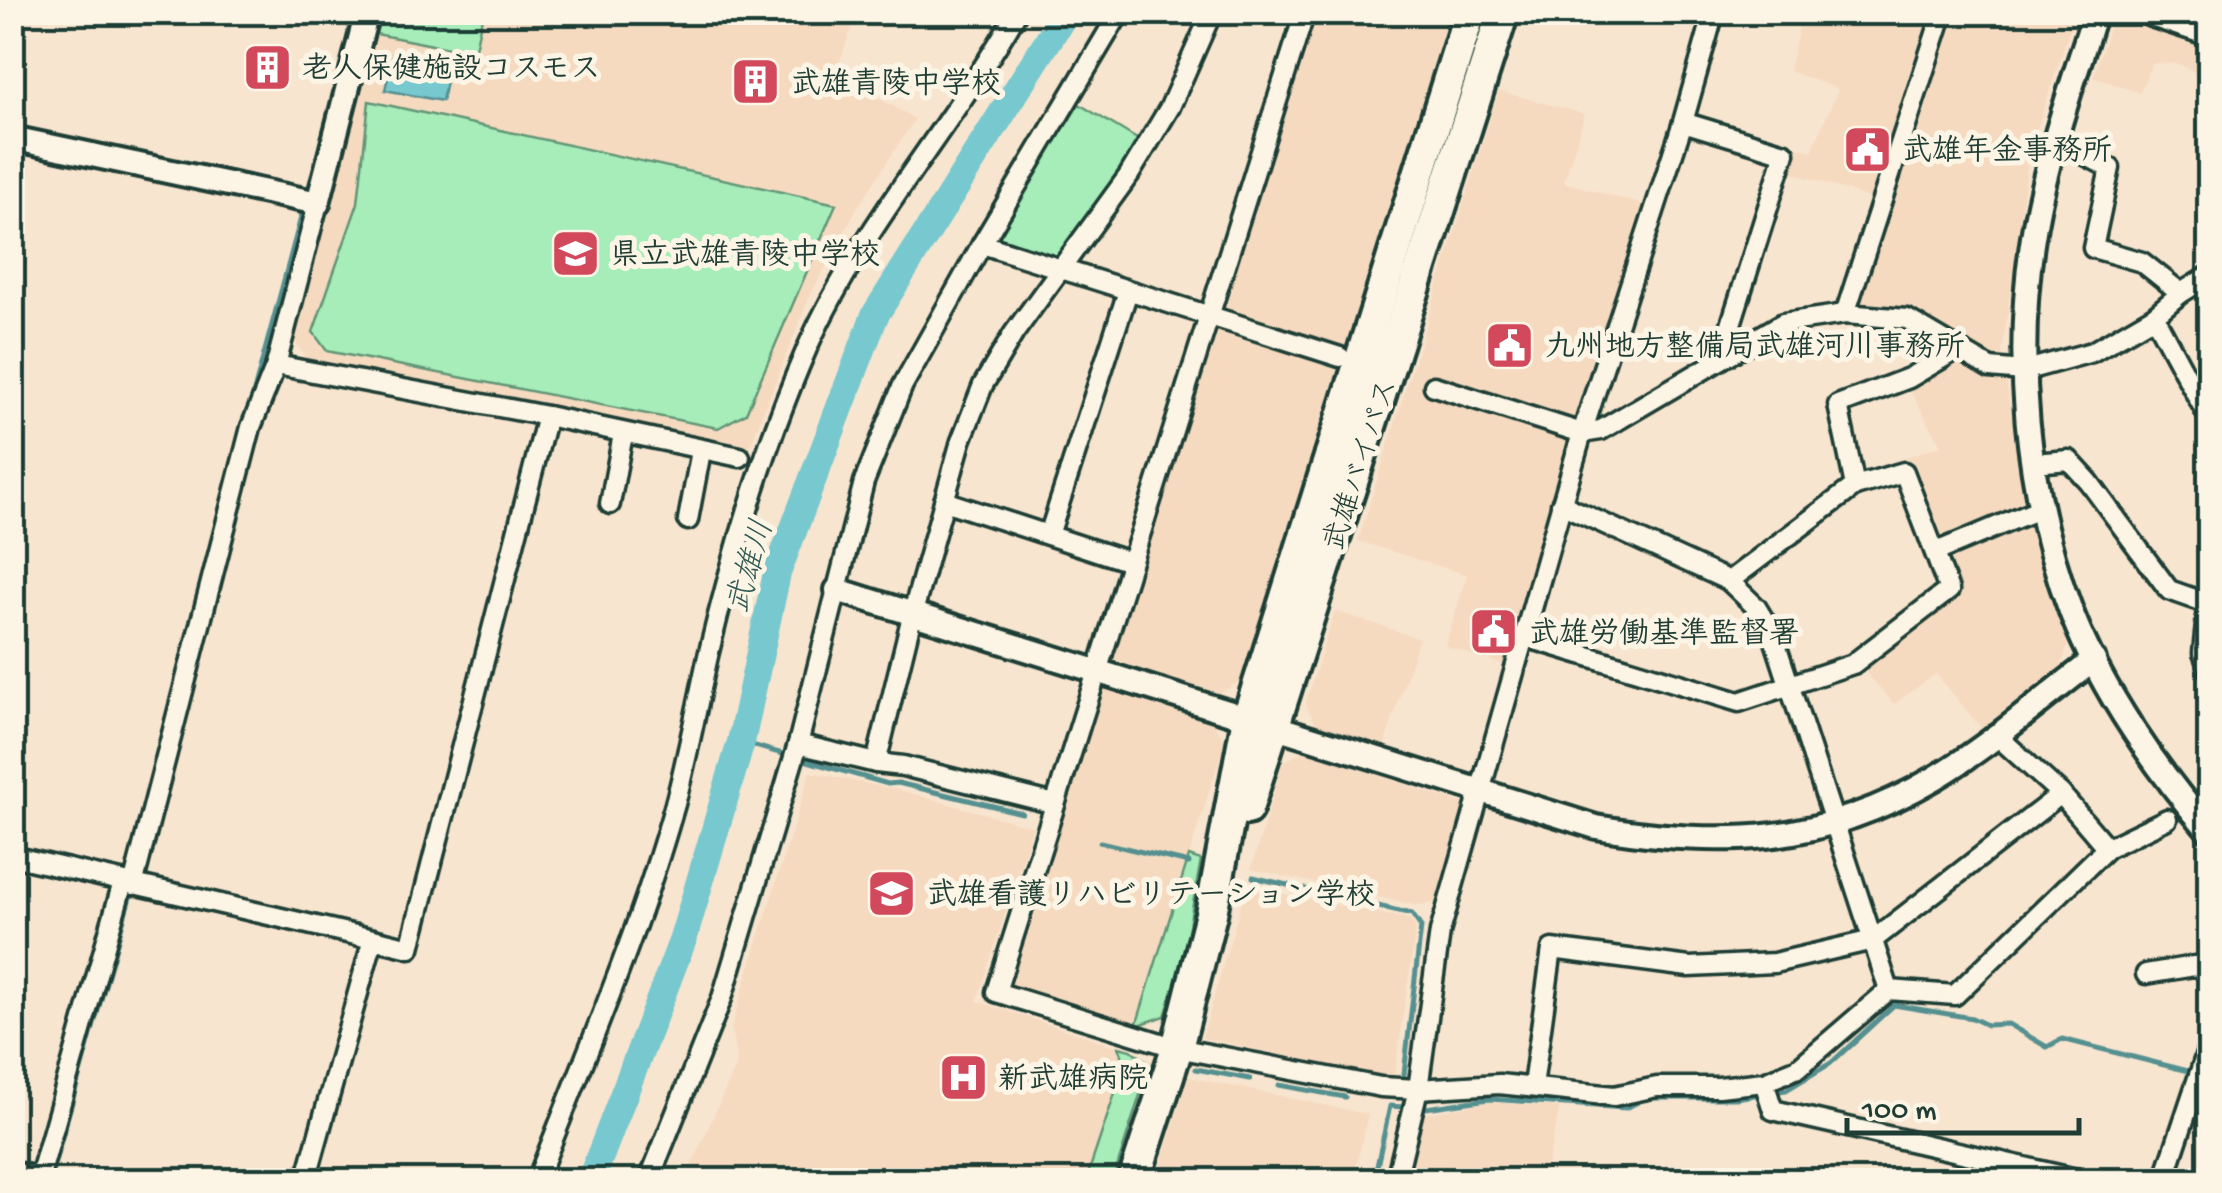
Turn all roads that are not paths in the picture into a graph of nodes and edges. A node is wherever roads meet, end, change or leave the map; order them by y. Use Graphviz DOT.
graph roads {
  1 [pos="368,12"];
  2 [pos="1017,12"];
  3 [pos="1120,12"];
  4 [pos="1212,12"];
  5 [pos="1305,12"];
  6 [pos="1470,12"];
  7 [pos="1503,12"];
  8 [pos="1714,12"];
  9 [pos="1943,12"];
  10 [pos="2095,12"];
  11 [pos="2152,12"];
  12 [pos="2210,31"];
  13 [pos="1683,122"];
  14 [pos="12,138"];
  15 [pos="2056,140"];
  16 [pos="318,203"];
  17 [pos="982,244"];
  18 [pos="1060,269"];
  19 [pos="2210,274"];
  20 [pos="1128,290"];
  21 [pos="2182,294"];
  22 [pos="1845,314"];
  23 [pos="1208,316"];
  24 [pos="2154,316"];
  25 [pos="1956,350"];
  26 [pos="1340,357"];
  27 [pos="1720,359"];
  28 [pos="276,364"];
  29 [pos="2023,371"];
  30 [pos="1434,386"];
  31 [pos="547,416"];
  32 [pos="2210,420"];
  33 [pos="1582,432"];
  34 [pos="623,434"];
  35 [pos="702,450"];
  36 [pos="740,457"];
  37 [pos="2034,464"];
  38 [pos="1855,486"];
  39 [pos="944,501"];
  40 [pos="610,504"];
  41 [pos="1562,504"];
  42 [pos="2041,508"];
  43 [pos="688,520"];
  44 [pos="1049,535"];
  45 [pos="1936,552"];
  46 [pos="1130,562"];
  47 [pos="1729,581"];
  48 [pos="837,590"];
  49 [pos="2208,599"];
  50 [pos="913,612"];
  51 [pos="1522,636"];
  52 [pos="2094,660"];
  53 [pos="1097,671"];
  54 [pos="2210,672"];
  55 [pos="1790,687"];
  56 [pos="1262,722"];
  57 [pos="1996,734"];
  58 [pos="798,744"];
  59 [pos="876,763"];
  60 [pos="1481,791"];
  61 [pos="2060,794"];
  62 [pos="1054,804"];
  63 [pos="2168,819"];
  64 [pos="1835,823"];
  65 [pos="2210,832"];
  66 [pos="2107,848"];
  67 [pos="12,856"];
  68 [pos="128,884"];
  69 [pos="374,939"];
  70 [pos="1873,940"];
  71 [pos="2210,970"];
  72 [pos="2146,974"];
  73 [pos="1889,990"];
  74 [pos="2210,1042"];
  75 [pos="1177,1048"];
  76 [pos="1533,1086"];
  77 [pos="1418,1089"];
  78 [pos="1767,1090"];
  79 [pos="12,1174"];
  80 [pos="40,1180"];
  81 [pos="306,1180"];
  82 [pos="536,1180"];
  83 [pos="650,1180"];
  84 [pos="1134,1180"];
  85 [pos="1396,1180"];
  86 [pos="2081,1180"];
  87 [pos="2164,1180"];
  1 -- 16 [label="street"];
  2 -- 82 [label="street"];
  3 -- 17 [label="street"];
  4 -- 18 [label="street"];
  5 -- 23 [label="street"];
  6 -- 56 [label="highway, 武雄バイパス"];
  7 -- 56 [label="highway, 武雄バイパス"];
  8 -- 13 [label="street"];
  9 -- 22 [label="street"];
  10 -- 15 [label="street"];
  11 -- 12 [label="main road"];
  13 -- 27 [label="street"];
  13 -- 33 [label="street"];
  14 -- 16 [label="street"];
  15 -- 21 [label="street"];
  15 -- 29 [label="street"];
  16 -- 28 [label="street"];
  17 -- 18 [label="street"];
  17 -- 48 [label="street"];
  18 -- 20 [label="street"];
  18 -- 39 [label="street"];
  19 -- 21 [label="street"];
  20 -- 23 [label="street"];
  20 -- 44 [label="street"];
  21 -- 24 [label="street"];
  22 -- 25 [label="street"];
  22 -- 27 [label="street"];
  23 -- 26 [label="street"];
  23 -- 46 [label="street"];
  24 -- 29 [label="street"];
  24 -- 32 [label="street"];
  25 -- 29 [label="street"];
  25 -- 38 [label="street"];
  27 -- 33 [label="street"];
  28 -- 31 [label="street"];
  28 -- 68 [label="street"];
  29 -- 37 [label="street"];
  30 -- 33 [label="street"];
  31 -- 34 [label="street"];
  31 -- 69 [label="street"];
  33 -- 41 [label="street"];
  34 -- 35 [label="street"];
  34 -- 40 [label="street"];
  35 -- 36 [label="street"];
  35 -- 43 [label="street"];
  37 -- 42 [label="street"];
  37 -- 49 [label="street"];
  38 -- 45 [label="street"];
  38 -- 47 [label="street"];
  39 -- 44 [label="street"];
  39 -- 50 [label="street"];
  41 -- 47 [label="street"];
  41 -- 51 [label="street"];
  42 -- 45 [label="street"];
  42 -- 52 [label="street"];
  44 -- 46 [label="street"];
  45 -- 55 [label="street"];
  46 -- 53 [label="street"];
  47 -- 55 [label="street"];
  48 -- 50 [label="street"];
  48 -- 58 [label="street"];
  49 -- 54 [label="street"];
  50 -- 53 [label="street"];
  50 -- 59 [label="street"];
  51 -- 55 [label="street"];
  51 -- 60 [label="street"];
  52 -- 57 [label="street"];
  52 -- 65 [label="street"];
  53 -- 56 [label="street"];
  53 -- 62 [label="street"];
  55 -- 64 [label="street"];
  56 -- 60 [label="street"];
  56 -- 75 [label="highway, 武雄バイパス"];
  57 -- 61 [label="street"];
  57 -- 64 [label="street"];
  58 -- 59 [label="street"];
  58 -- 83 [label="street"];
  59 -- 62 [label="street"];
  60 -- 64 [label="street"];
  60 -- 77 [label="street"];
  61 -- 66 [label="street"];
  61 -- 70 [label="street"];
  62 -- 75 [label="street"];
  63 -- 66 [label="street"];
  64 -- 70 [label="street"];
  66 -- 73 [label="street"];
  67 -- 68 [label="street"];
  68 -- 69 [label="street"];
  68 -- 80 [label="street"];
  69 -- 81 [label="street"];
  70 -- 73 [label="street"];
  70 -- 76 [label="street"];
  71 -- 72 [label="street"];
  73 -- 78 [label="street"];
  74 -- 87 [label="street"];
  75 -- 77 [label="street"];
  75 -- 84 [label="highway, 武雄バイパス"];
  76 -- 77 [label="street"];
  76 -- 78 [label="street"];
  77 -- 85 [label="street"];
  78 -- 86 [label="street"];
  79 -- 80 [label="street"];
}
